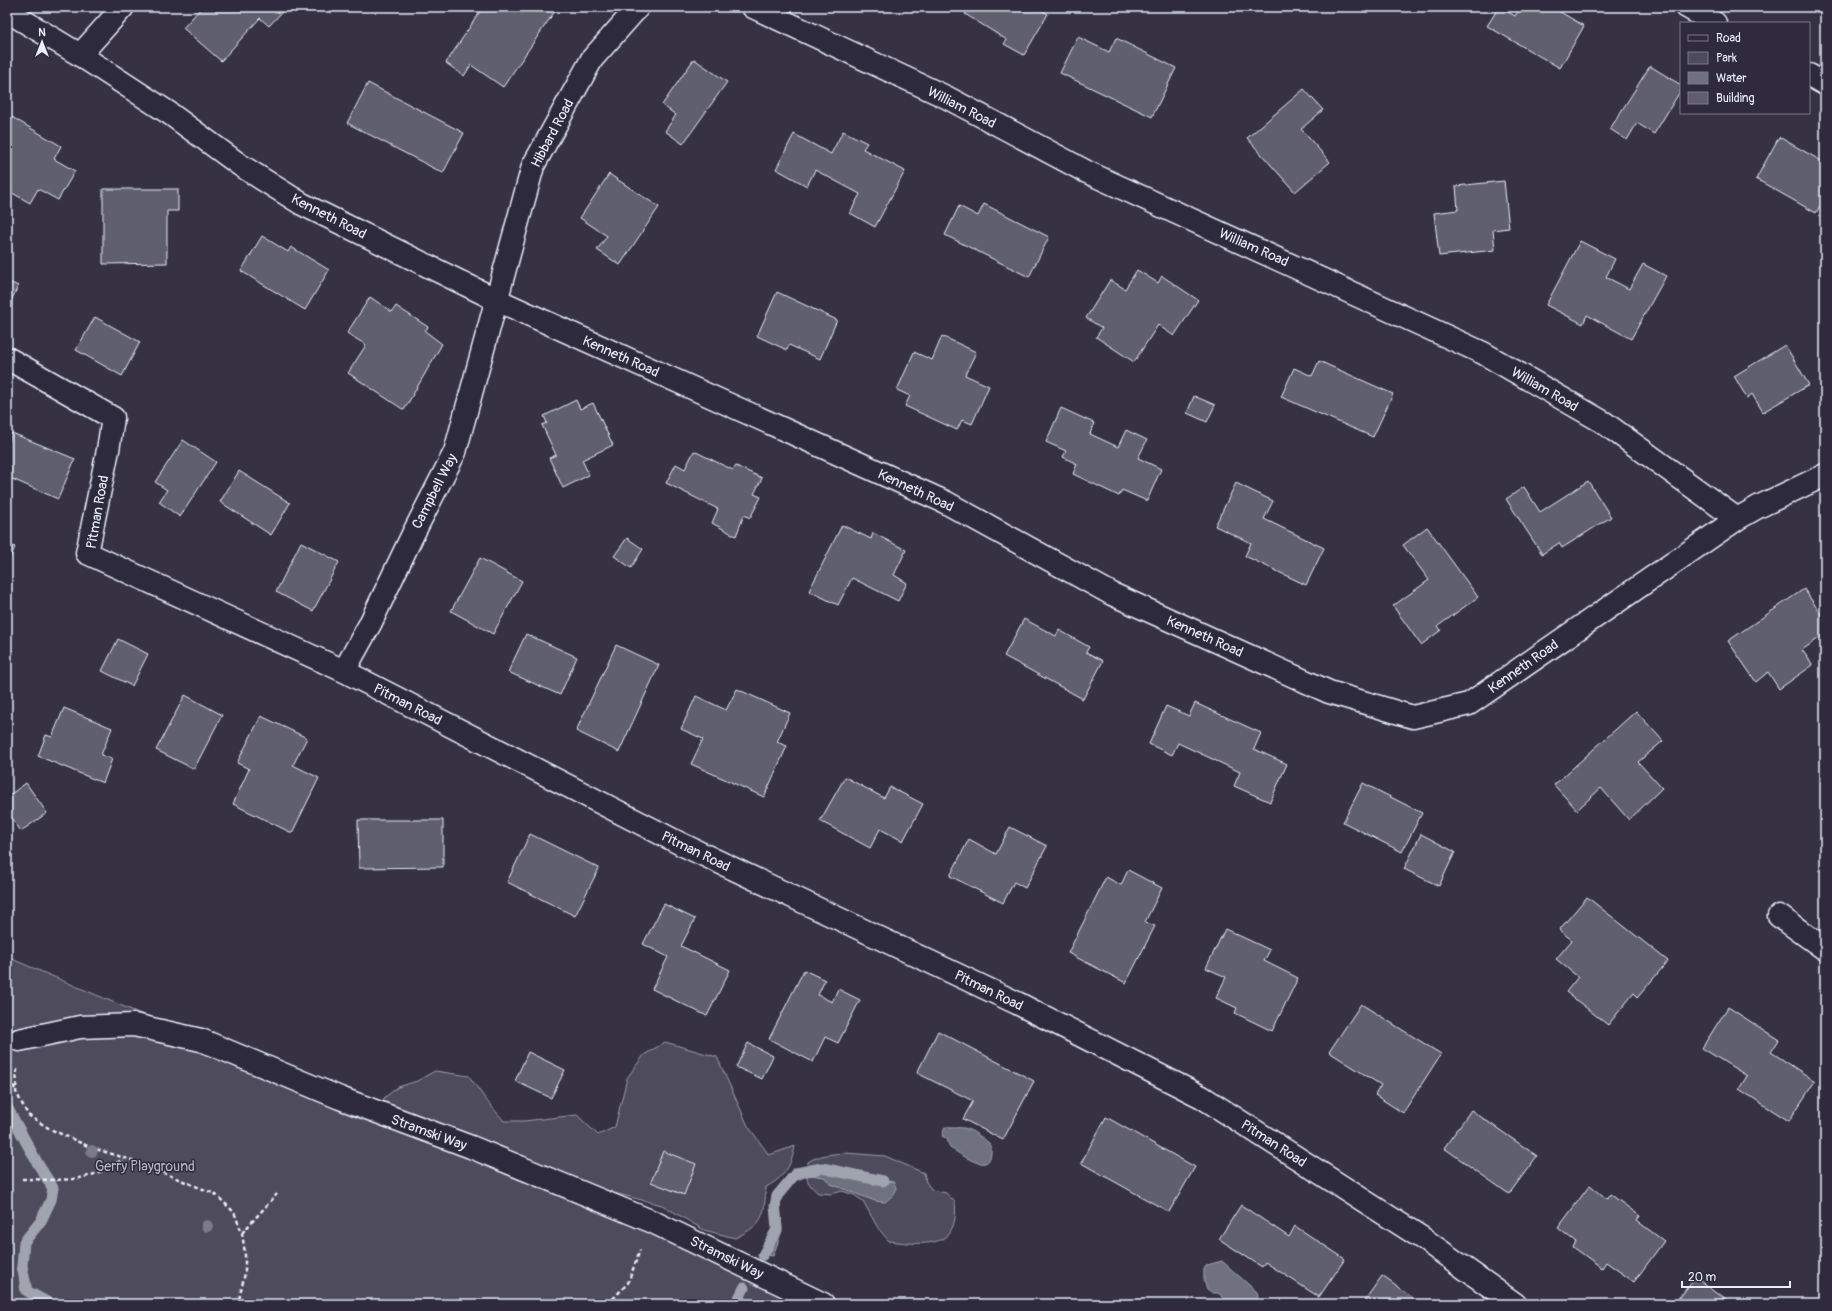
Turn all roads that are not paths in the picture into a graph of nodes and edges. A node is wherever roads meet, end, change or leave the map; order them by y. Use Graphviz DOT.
graph roads {
  1 [pos="123,7"];
  2 [pos="638,7"];
  3 [pos="753,7"];
  4 [pos="1687,7"];
  5 [pos="7,11"];
  6 [pos="1713,22"];
  7 [pos="80,55"];
  8 [pos="1810,76"];
  9 [pos="1825,84"];
  10 [pos="497,300"];
  11 [pos="7,358"];
  12 [pos="1825,475"];
  13 [pos="1737,519"];
  14 [pos="344,671"];
  15 [pos="1779,916"];
  16 [pos="1825,949"];
  17 [pos="19,1040"];
  18 [pos="823,1304"];
  19 [pos="1515,1304"];
  1 -- 7 [label="street"];
  2 -- 10 [label="street, Hibbard Road"];
  3 -- 13 [label="street, William Road"];
  4 -- 6 [label="street"];
  5 -- 7 [label="street, Kenneth Road"];
  7 -- 10 [label="street, Kenneth Road"];
  8 -- 9 [label="street"];
  10 -- 13 [label="street, Kenneth Road"];
  10 -- 14 [label="street, Campbell Way"];
  11 -- 14 [label="street, Pitman Road"];
  12 -- 13 [label="street, Kenneth Road"];
  14 -- 19 [label="street, Pitman Road"];
  15 -- 16 [label="street"];
  17 -- 18 [label="street, Stramski Way"];
}
